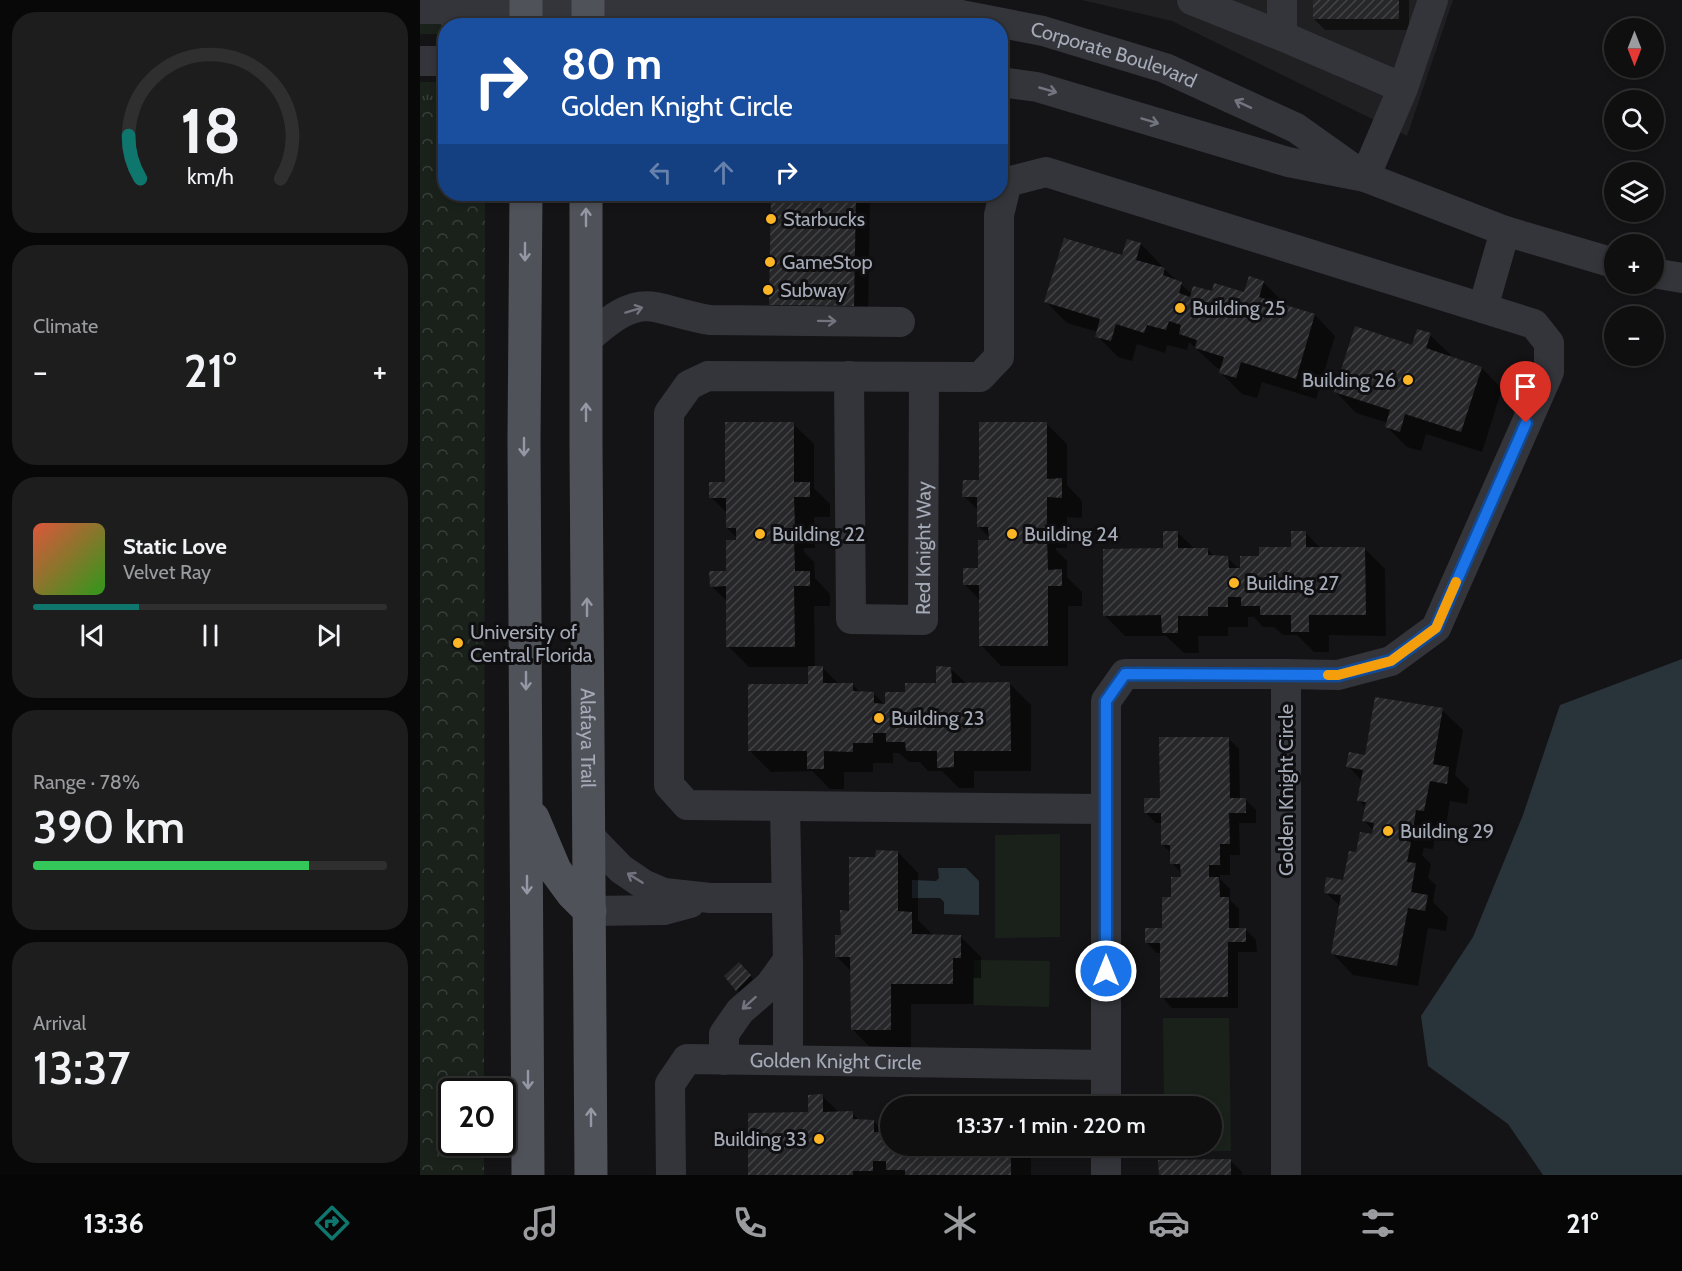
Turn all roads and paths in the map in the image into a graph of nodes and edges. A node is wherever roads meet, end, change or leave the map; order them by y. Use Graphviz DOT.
graph roads {
  1 [pos="1192,0"];
  2 [pos="1282,0"];
  3 [pos="1433,0"];
  4 [pos="936,5"];
  5 [pos="420,9"];
  6 [pos="588,10"];
  7 [pos="526,11"];
  8 [pos="990,18"];
  9 [pos="1008,22"];
  10 [pos="1282,36"];
  11 [pos="420,61"];
  12 [pos="438,61"];
  13 [pos="1008,83"];
  14 [pos="1403,88"];
  15 [pos="1365,177"];
  16 [pos="1008,182"];
  17 [pos="526,201"];
  18 [pos="586,201"];
  19 [pos="1002,201"];
  20 [pos="1505,231"];
  21 [pos="1604,260"];
  22 [pos="1664,275"];
  23 [pos="1682,278"];
  24 [pos="1484,308"];
  25 [pos="900,322"];
  26 [pos="585,341"];
  27 [pos="849,376"];
  28 [pos="924,376"];
  29 [pos="1286,674"];
  30 [pos="527,805"];
  31 [pos="785,806"];
  32 [pos="1106,808"];
  33 [pos="589,836"];
  34 [pos="711,898"];
  35 [pos="787,898"];
  36 [pos="590,911"];
  37 [pos="788,960"];
  38 [pos="724,1060"];
  39 [pos="788,1060"];
  40 [pos="1106,1065"];
  41 [pos="1106,1096"];
  42 [pos="1106,1156"];
  43 [pos="528,1175"];
  44 [pos="591,1175"];
  45 [pos="671,1175"];
  46 [pos="1106,1175"];
  47 [pos="1286,1175"];
  1 -- 10 [label="street"];
  2 -- 10 [label="street"];
  3 -- 14 [label="street"];
  4 -- 6 [label="street, Corporate Boulevard"];
  8 -- 4 [label="street, Corporate Boulevard, one-way"];
  5 -- 7 [label="street, Corporate Boulevard"];
  6 -- 7 [label="street, Corporate Boulevard"];
  15 -- 9 [label="street, Corporate Boulevard, one-way"];
  10 -- 14 [label="street"];
  11 -- 12 [label="street"];
  13 -- 15 [label="street, Corporate Boulevard, one-way"];
  14 -- 15 [label="street"];
  15 -- 20 [label="street, Corporate Boulevard"];
  16 -- 24 [label="street"];
  17 -- 30 [label="main road, one-way"];
  26 -- 18 [label="main road, Alafaya Trail, one-way"];
  19 -- 28 [label="street"];
  20 -- 21 [label="street, Corporate Boulevard"];
  20 -- 24 [label="street"];
  22 -- 23 [label="street"];
  24 -- 29 [label="street"];
  26 -- 25 [label="street, one-way"];
  33 -- 26 [label="main road, Alafaya Trail, one-way"];
  27 -- 28 [label="street"];
  27 -- 28 [label="street, Red Knight Way"];
  27 -- 31 [label="street"];
  29 -- 32 [label="street"];
  29 -- 47 [label="street, Golden Knight Circle"];
  30 -- 36 [label="main road"];
  30 -- 43 [label="main road, one-way"];
  31 -- 32 [label="street"];
  31 -- 35 [label="street"];
  32 -- 40 [label="street"];
  34 -- 33 [label="street, one-way"];
  33 -- 36 [label="main road, Alafaya Trail"];
  34 -- 35 [label="street"];
  34 -- 36 [label="street"];
  35 -- 37 [label="street"];
  44 -- 36 [label="main road, Alafaya Trail, one-way"];
  37 -- 38 [label="street, one-way"];
  37 -- 39 [label="street"];
  38 -- 39 [label="street, Golden Knight Circle"];
  38 -- 45 [label="street, Golden Knight Circle"];
  39 -- 40 [label="street, Golden Knight Circle"];
  40 -- 41 [label="street"];
  42 -- 46 [label="street"];
}
